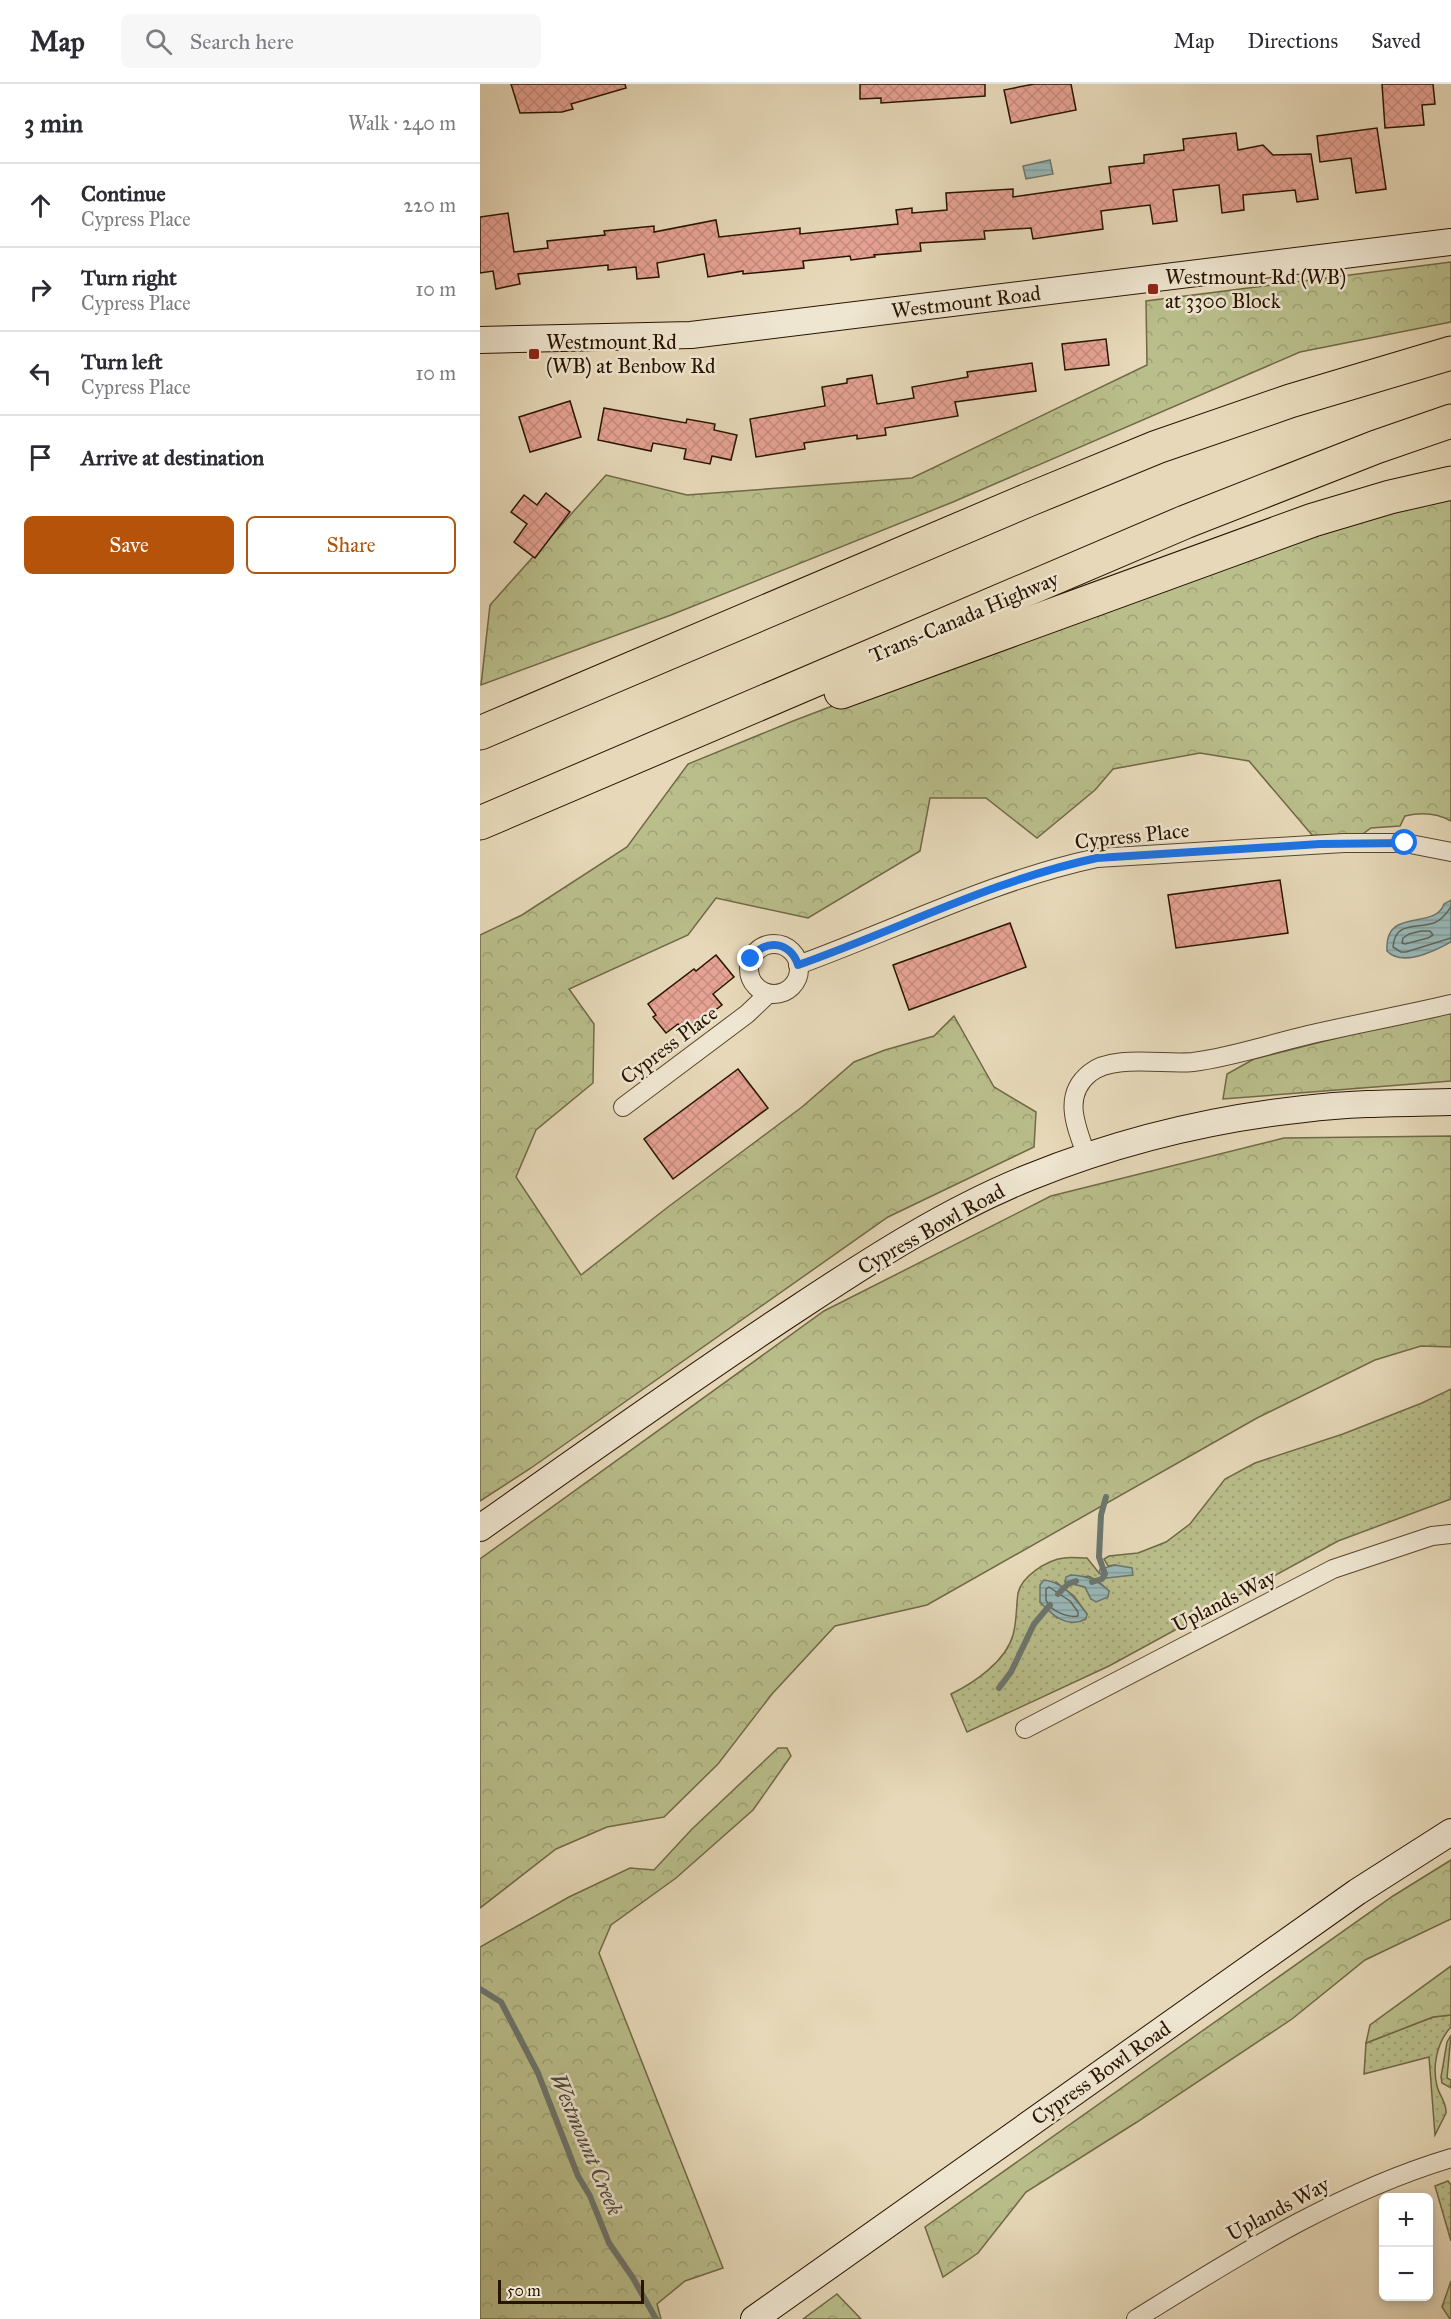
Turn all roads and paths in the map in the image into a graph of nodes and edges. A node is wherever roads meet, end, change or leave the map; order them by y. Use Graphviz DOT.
graph roads {
  1 [pos="1451,242"];
  2 [pos="480,340"];
  3 [pos="1451,353"];
  4 [pos="1451,421"];
  5 [pos="1451,483"];
  6 [pos="480,733"];
  7 [pos="644,753"];
  8 [pos="480,823"];
  9 [pos="1451,852"];
  10 [pos="798,965"];
  11 [pos="768,994"];
  12 [pos="1451,1004"];
  13 [pos="1451,1102"];
  14 [pos="623,1107"];
  15 [pos="1087,1156"];
  16 [pos="480,1528"];
  17 [pos="1451,1534"];
  18 [pos="1025,1729"];
  19 [pos="1451,1832"];
  20 [pos="1451,2158"];
  21 [pos="754,2319"];
  22 [pos="1136,2319"];
  1 -- 2 [label="street, Westmount Road"];
  3 -- 6 [label="highway"];
  4 -- 7 [label="highway, Trans-Canada Highway"];
  5 -- 7 [label="highway"];
  7 -- 8 [label="highway, Trans-Canada Highway"];
  9 -- 10 [label="street, Cypress Place"];
  10 -- 11 [label="street, Cypress Place"];
  10 -- 11 [label="street"];
  11 -- 14 [label="street, Cypress Place"];
  12 -- 15 [label="street"];
  13 -- 15 [label="street, Cypress Bowl Road"];
  15 -- 16 [label="street, Cypress Bowl Road"];
  17 -- 18 [label="street, Uplands Way"];
  19 -- 21 [label="street, Cypress Bowl Road"];
  20 -- 22 [label="street, Uplands Way"];
}
